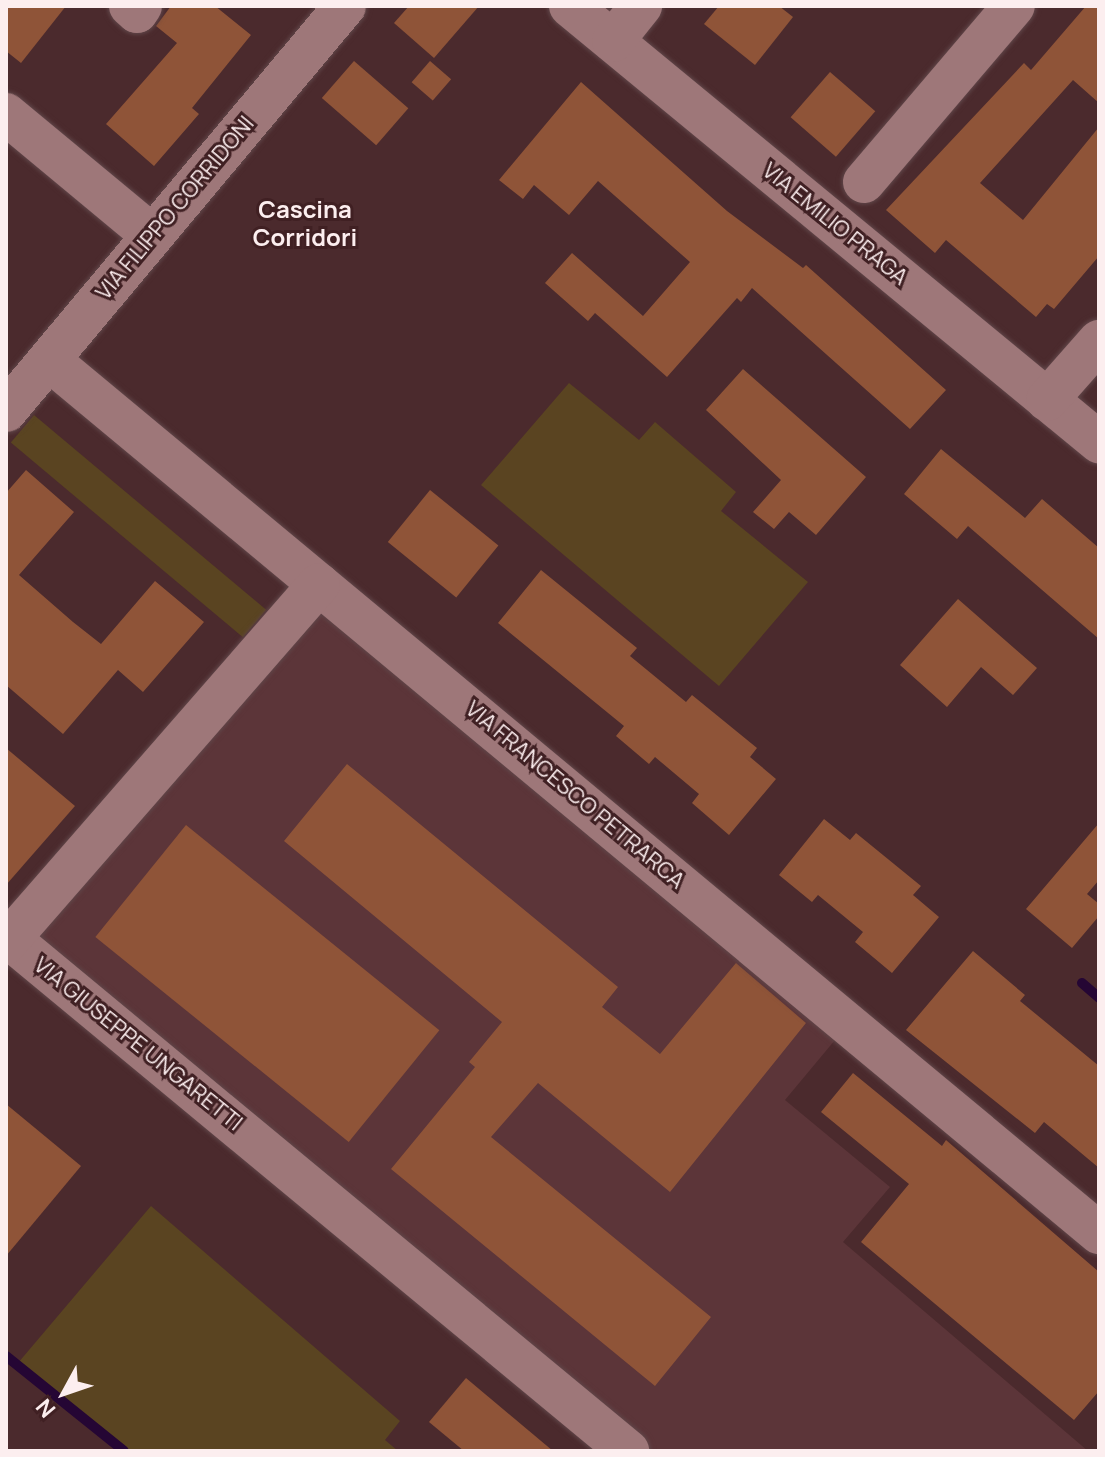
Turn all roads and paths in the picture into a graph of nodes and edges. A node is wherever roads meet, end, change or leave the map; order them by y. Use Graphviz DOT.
graph roads {
  1 [pos="130,6"];
  2 [pos="141,6"];
  3 [pos="345,6"];
  4 [pos="570,6"];
  5 [pos="641,6"];
  6 [pos="1014,6"];
  7 [pos="613,41"];
  8 [pos="6,114"];
  9 [pos="864,182"];
  10 [pos="152,235"];
  11 [pos="1099,341"];
  12 [pos="49,360"];
  13 [pos="1047,400"];
  14 [pos="6,411"];
  15 [pos="1099,442"];
  16 [pos="319,584"];
  17 [pos="8,941"];
  18 [pos="1099,1233"];
  19 [pos="628,1451"];
  1 -- 2 [label="street"];
  3 -- 10 [label="street, VIA FILIPPO CORRIDONI"];
  4 -- 7 [label="street, VIA EMILIO PRAGA"];
  5 -- 7 [label="street"];
  6 -- 9 [label="street"];
  7 -- 13 [label="street, VIA EMILIO PRAGA"];
  8 -- 10 [label="street"];
  10 -- 12 [label="street, VIA FILIPPO CORRIDONI"];
  11 -- 13 [label="street"];
  12 -- 14 [label="street, VIA FILIPPO CORRIDONI"];
  12 -- 16 [label="street, VIA FRANCESCO PETRARCA"];
  13 -- 15 [label="street, VIA EMILIO PRAGA"];
  16 -- 17 [label="street, VIA GIUSEPPE UNGARETTI"];
  16 -- 18 [label="street, VIA FRANCESCO PETRARCA"];
  17 -- 19 [label="street, VIA GIUSEPPE UNGARETTI"];
}
